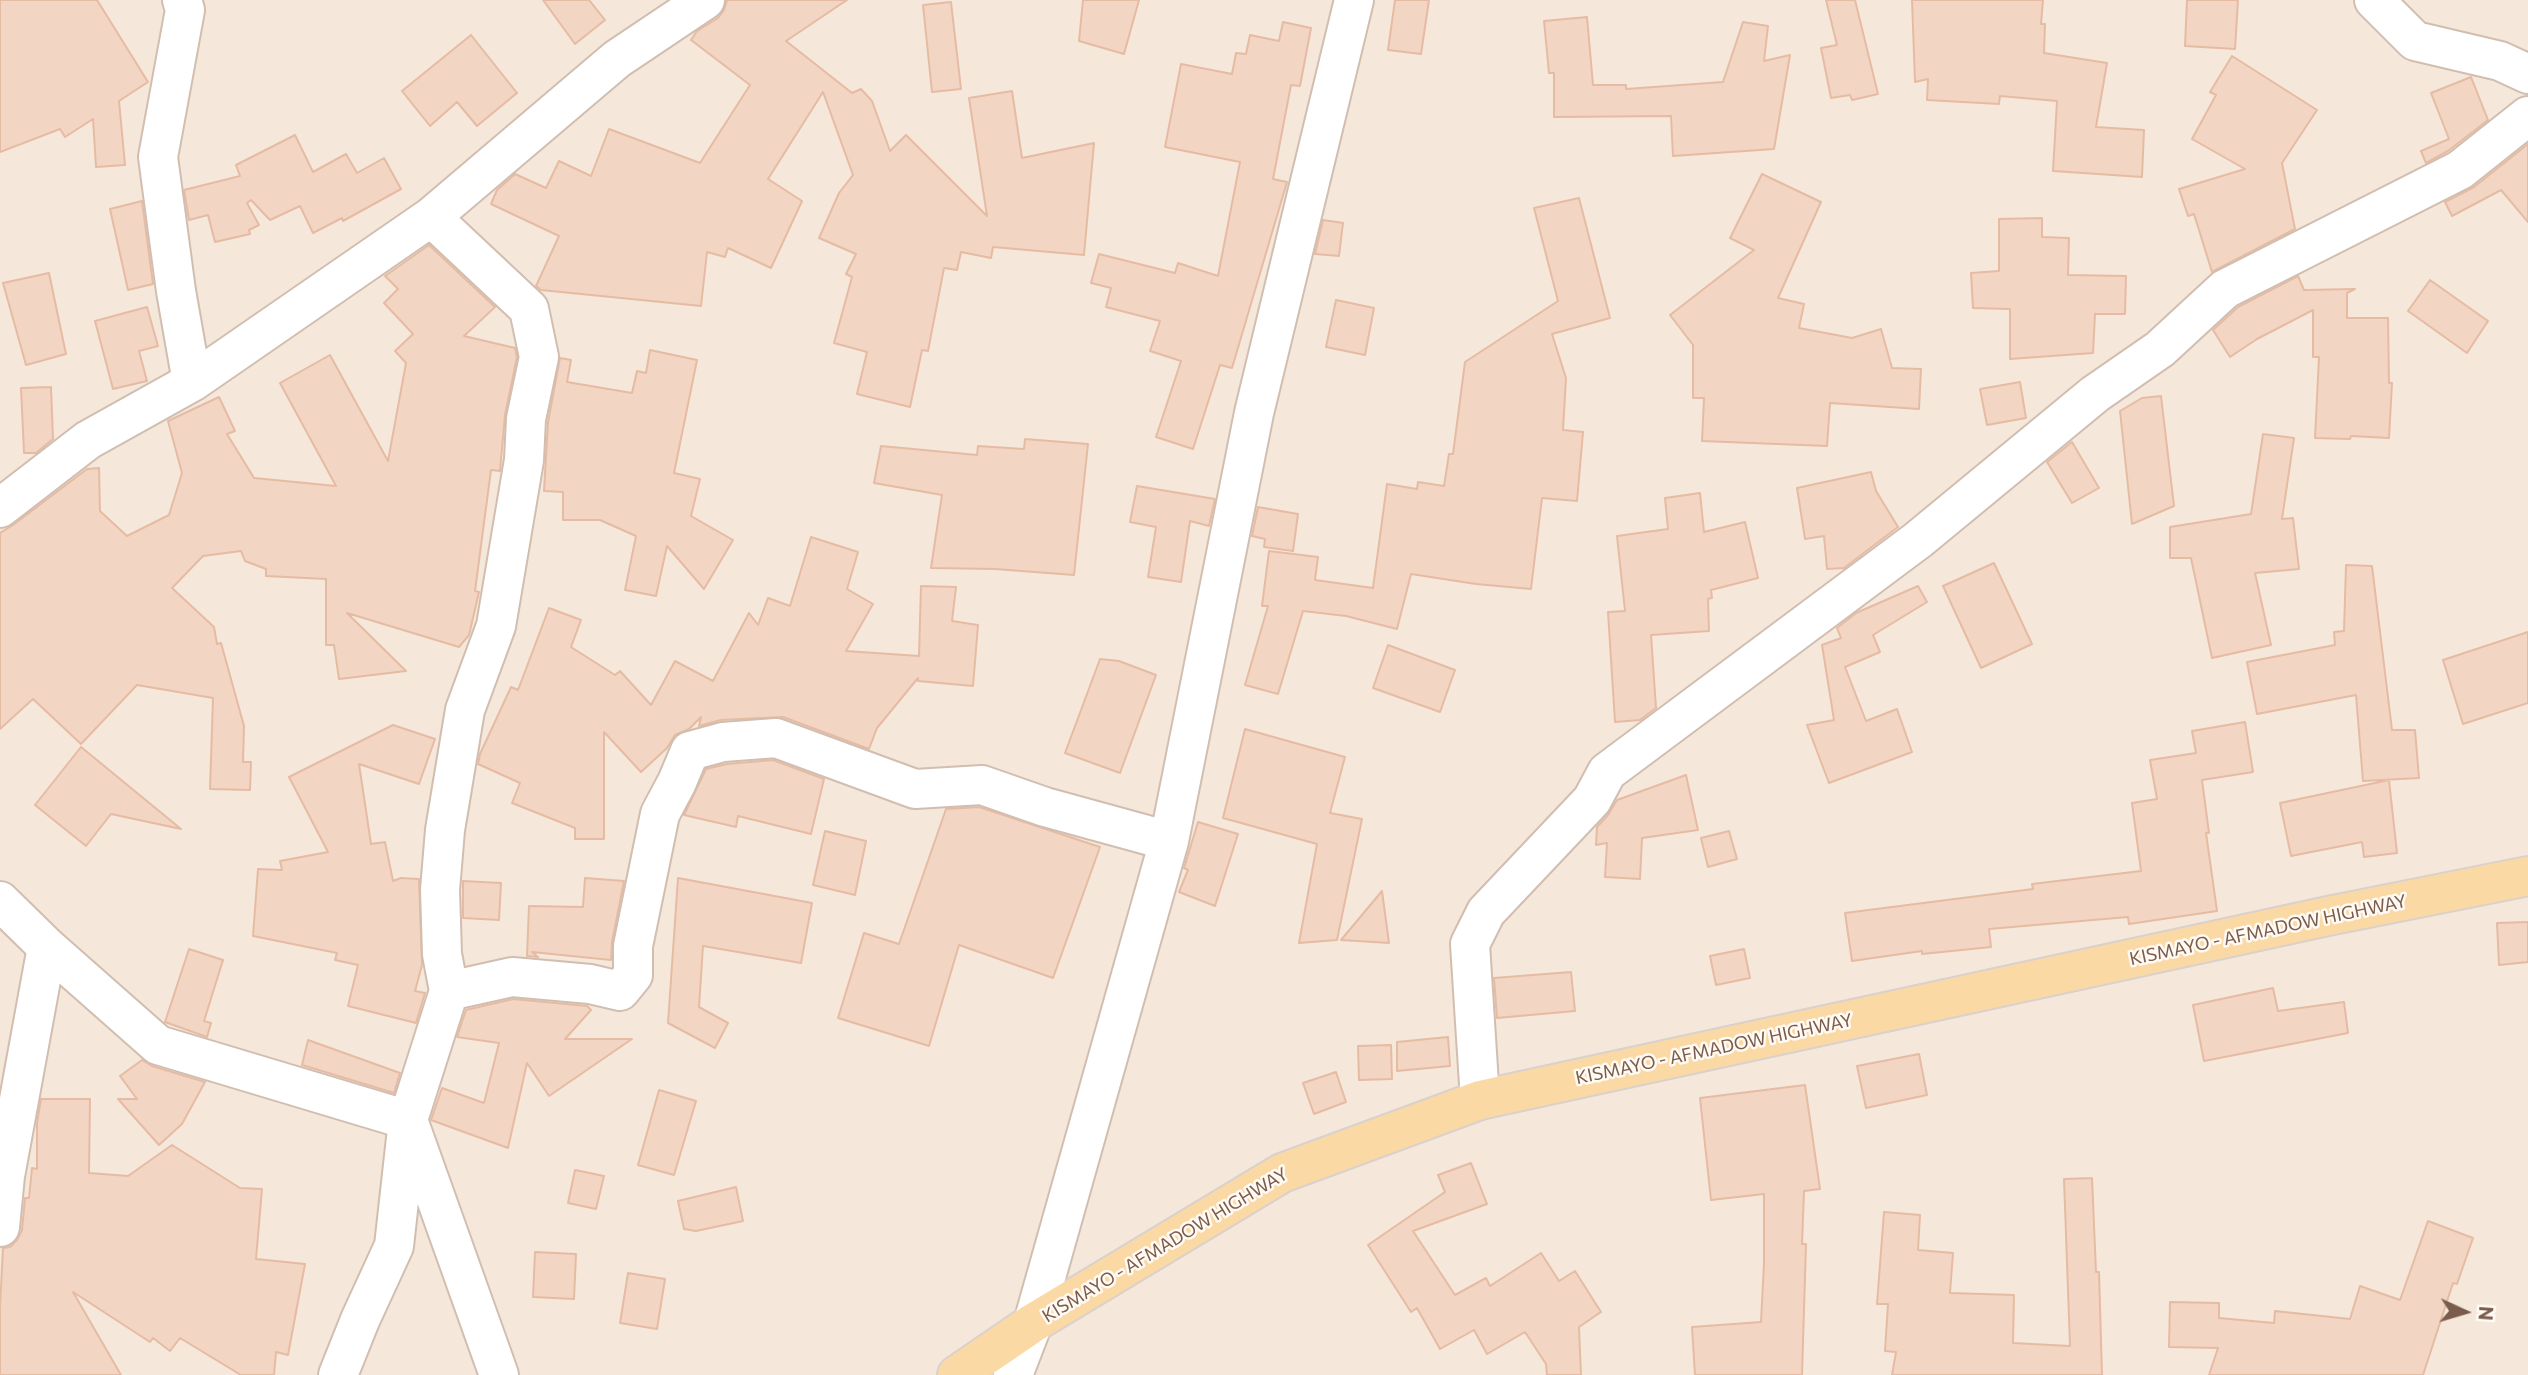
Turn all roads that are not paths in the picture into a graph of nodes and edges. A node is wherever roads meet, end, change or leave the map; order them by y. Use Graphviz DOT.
graph roads {
  1 [pos="182,0"];
  2 [pos="705,0"];
  3 [pos="1354,0"];
  4 [pos="2374,0"];
  5 [pos="2528,74"];
  6 [pos="2528,116"];
  7 [pos="431,217"];
  8 [pos="192,382"];
  9 [pos="0,508"];
  10 [pos="1169,841"];
  11 [pos="2528,876"];
  12 [pos="0,901"];
  13 [pos="47,947"];
  14 [pos="449,991"];
  15 [pos="1480,1100"];
  16 [pos="408,1120"];
  17 [pos="0,1227"];
  18 [pos="1033,1323"];
  19 [pos="338,1375"];
  20 [pos="499,1375"];
  21 [pos="957,1375"];
  22 [pos="1013,1375"];
  1 -- 8 [label="street"];
  2 -- 7 [label="street"];
  3 -- 10 [label="street"];
  4 -- 5 [label="street"];
  6 -- 15 [label="street"];
  7 -- 8 [label="street"];
  7 -- 14 [label="street"];
  8 -- 9 [label="street"];
  10 -- 14 [label="street"];
  10 -- 18 [label="street"];
  11 -- 15 [label="main road, KISMAYO - AFMADOW HIGHWAY"];
  12 -- 13 [label="street"];
  13 -- 16 [label="street"];
  13 -- 17 [label="street"];
  14 -- 16 [label="street"];
  15 -- 18 [label="main road, KISMAYO - AFMADOW HIGHWAY"];
  16 -- 19 [label="street"];
  16 -- 20 [label="street"];
  18 -- 21 [label="main road, KISMAYO - AFMADOW HIGHWAY"];
  18 -- 22 [label="street"];
}
